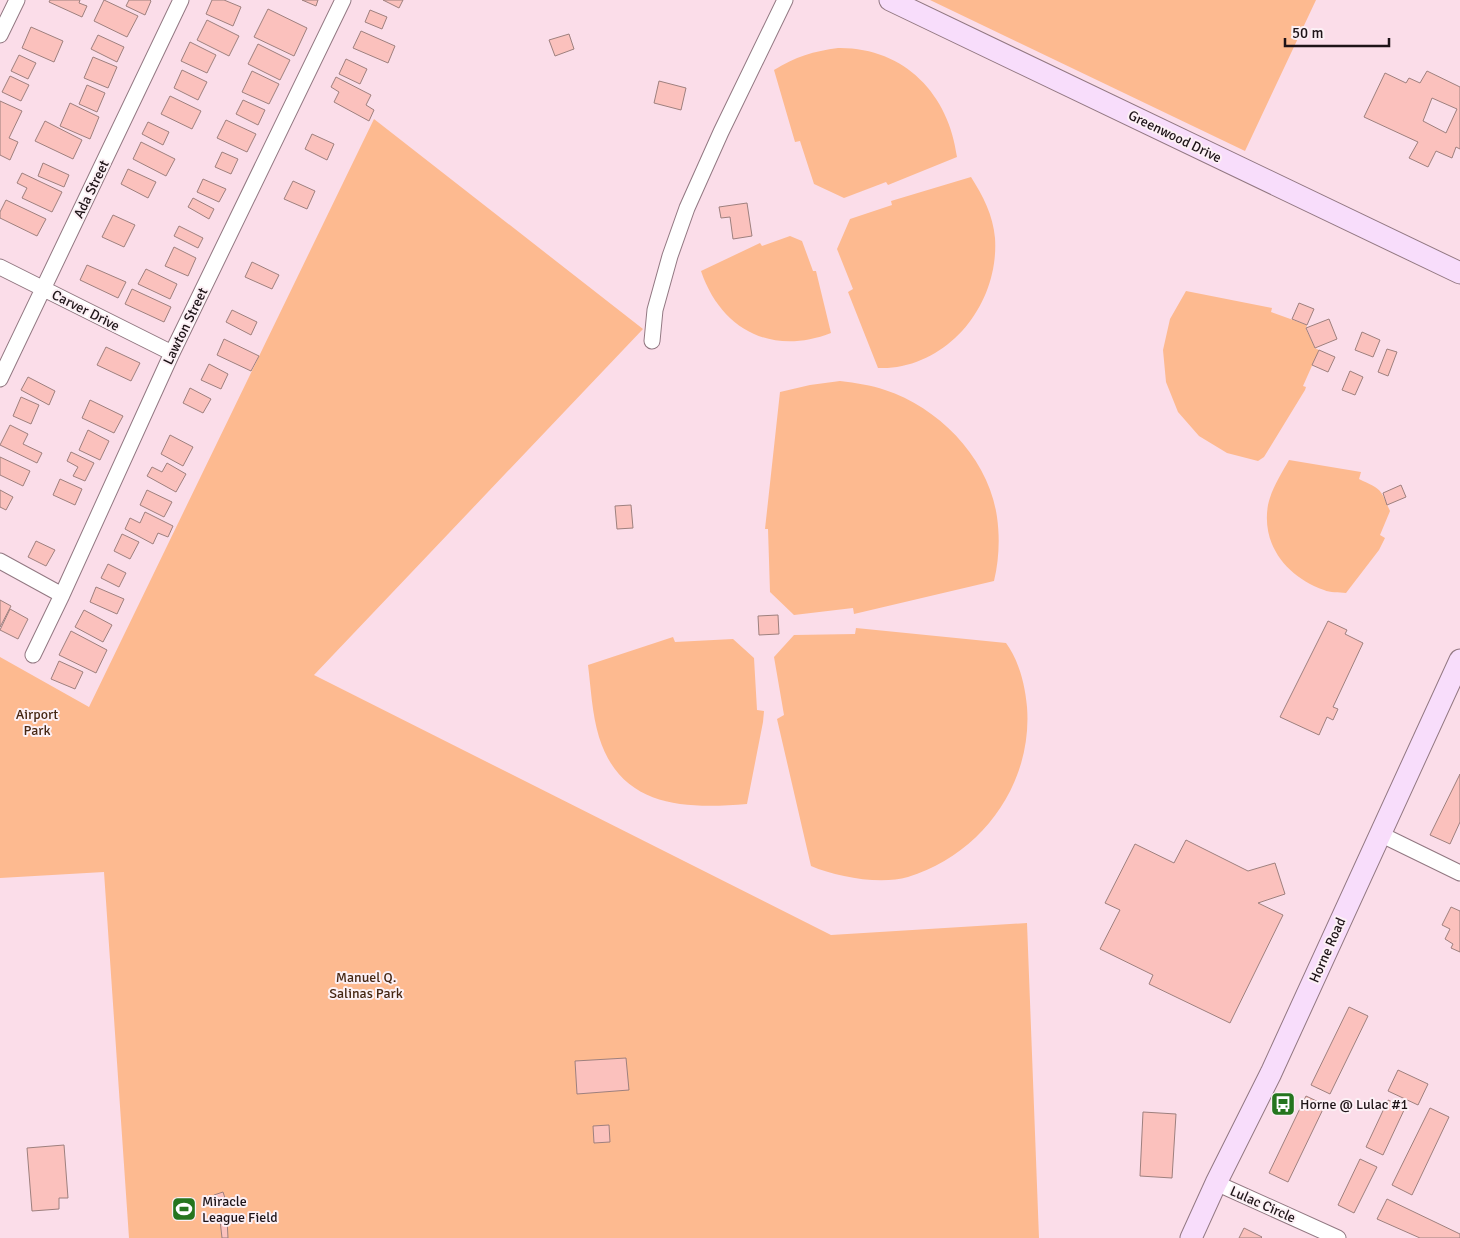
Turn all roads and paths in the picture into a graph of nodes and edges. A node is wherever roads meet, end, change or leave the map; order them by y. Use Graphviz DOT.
graph roads {
  1 [pos="17,0"];
  2 [pos="181,0"];
  3 [pos="343,0"];
  4 [pos="784,0"];
  5 [pos="890,0"];
  6 [pos="0,35"];
  7 [pos="0,267"];
  8 [pos="1460,273"];
  9 [pos="43,288"];
  10 [pos="652,341"];
  11 [pos="172,352"];
  12 [pos="0,379"];
  13 [pos="0,561"];
  14 [pos="62,595"];
  15 [pos="33,655"];
  16 [pos="1460,660"];
  17 [pos="1380,834"];
  18 [pos="1460,873"];
  19 [pos="1216,1183"];
  20 [pos="1191,1238"];
  21 [pos="1338,1238"];
  1 -- 6 [label="street"];
  2 -- 9 [label="street, Ada Street"];
  3 -- 11 [label="street, Lawton Street"];
  4 -- 10 [label="street"];
  5 -- 8 [label="main road, Greenwood Drive"];
  7 -- 9 [label="street, Carver Drive"];
  9 -- 11 [label="street, Carver Drive"];
  9 -- 12 [label="street, Ada Street"];
  11 -- 14 [label="street, Lawton Street"];
  13 -- 14 [label="street"];
  14 -- 15 [label="street, Lawton Street"];
  16 -- 17 [label="main road, Horne Road"];
  17 -- 18 [label="street"];
  17 -- 19 [label="main road, Horne Road"];
  19 -- 20 [label="main road, Horne Road"];
  19 -- 21 [label="street, Lulac Circle"];
}
